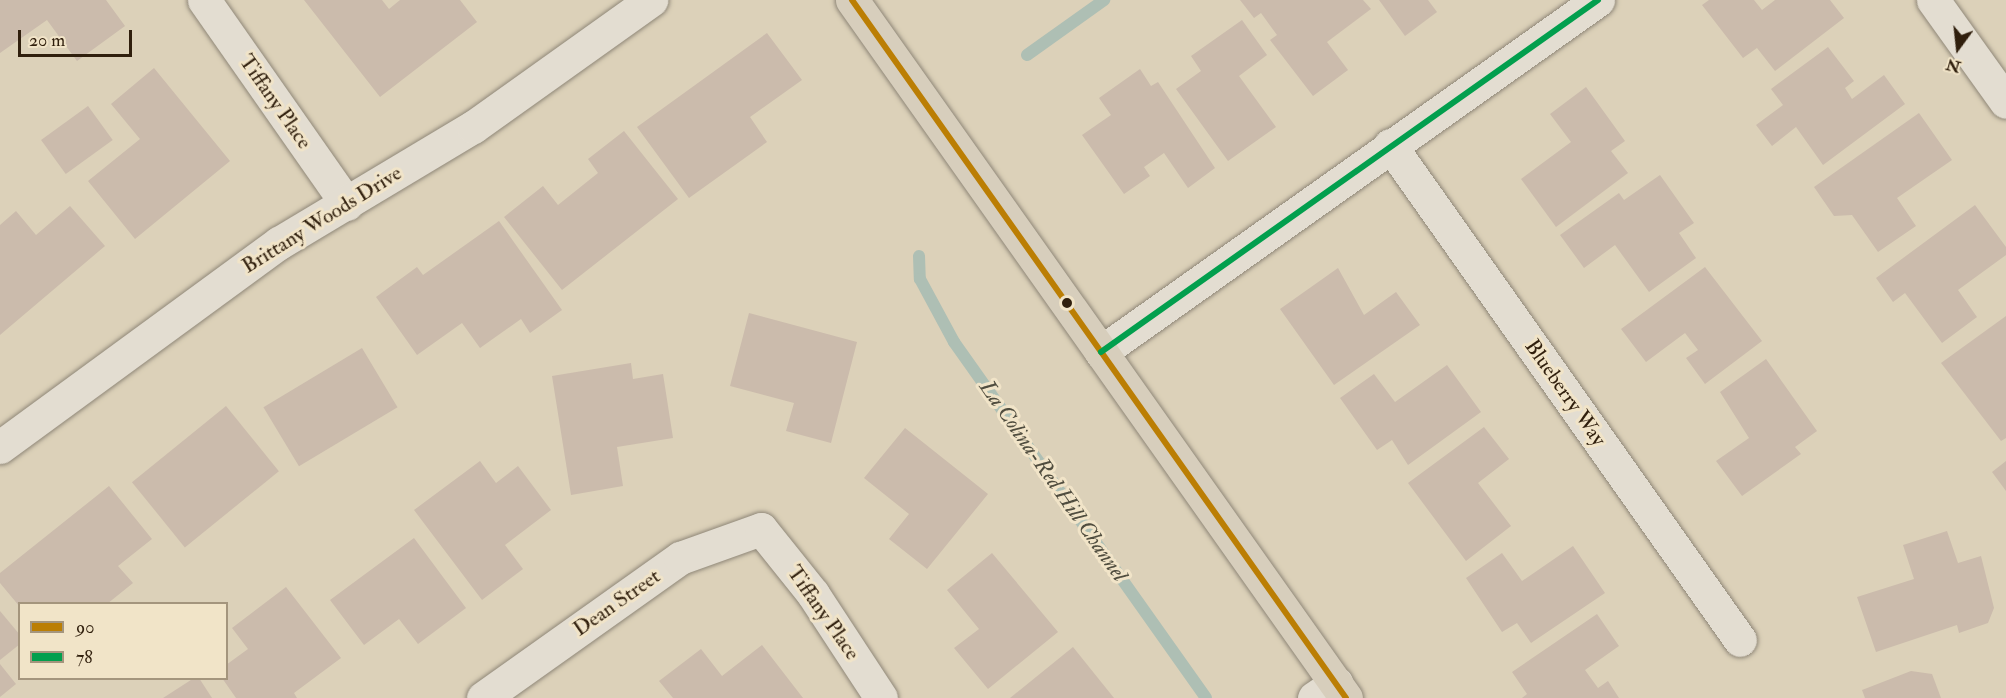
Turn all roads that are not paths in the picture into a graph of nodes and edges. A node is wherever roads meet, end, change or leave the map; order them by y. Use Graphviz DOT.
graph roads {
  1 [pos="204,0"];
  2 [pos="651,0"];
  3 [pos="852,0"];
  4 [pos="1598,0"];
  5 [pos="1933,0"];
  6 [pos="2006,102"];
  7 [pos="1390,145"];
  8 [pos="347,204"];
  9 [pos="1101,352"];
  10 [pos="0,447"];
  11 [pos="762,530"];
  12 [pos="1740,640"];
  13 [pos="1332,693"];
  14 [pos="483,698"];
  15 [pos="881,698"];
  1 -- 8 [label="street, Tiffany Place"];
  2 -- 8 [label="street, Brittany Woods Drive"];
  3 -- 9 [label="main road"];
  4 -- 7 [label="street"];
  5 -- 6 [label="street"];
  7 -- 9 [label="street"];
  7 -- 12 [label="street, Blueberry Way"];
  8 -- 10 [label="street, Brittany Woods Drive"];
  9 -- 13 [label="main road"];
  11 -- 14 [label="street, Dean Street"];
  11 -- 15 [label="street, Tiffany Place"];
}
